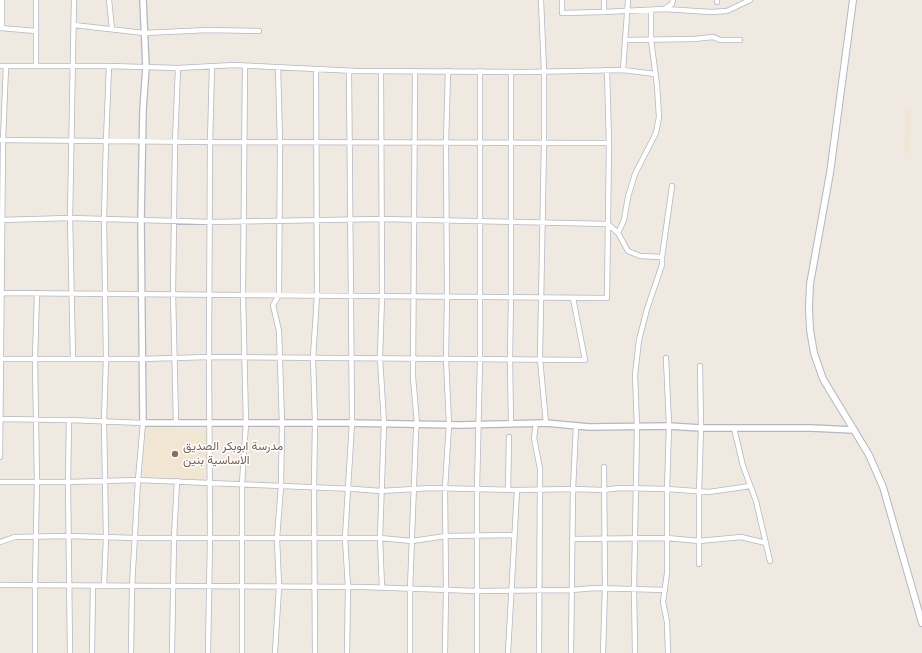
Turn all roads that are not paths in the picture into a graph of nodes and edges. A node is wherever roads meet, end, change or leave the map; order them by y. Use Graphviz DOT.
graph roads {
  1 [pos="2,0"];
  2 [pos="36,0"];
  3 [pos="74,0"];
  4 [pos="110,0"];
  5 [pos="143,0"];
  6 [pos="541,0"];
  7 [pos="562,0"];
  8 [pos="604,0"];
  9 [pos="628,0"];
  10 [pos="673,0"];
  11 [pos="750,0"];
  12 [pos="853,0"];
  13 [pos="664,9"];
  14 [pos="651,10"];
  15 [pos="627,11"];
  16 [pos="604,12"];
  17 [pos="74,25"];
  18 [pos="1,28"];
  19 [pos="112,29"];
  20 [pos="36,31"];
  21 [pos="259,31"];
  22 [pos="144,33"];
  23 [pos="625,40"];
  24 [pos="651,40"];
  25 [pos="740,40"];
  26 [pos="73,65"];
  27 [pos="0,66"];
  28 [pos="6,66"];
  29 [pos="36,66"];
  30 [pos="109,66"];
  31 [pos="245,66"];
  32 [pos="146,67"];
  33 [pos="212,67"];
  34 [pos="278,67"];
  35 [pos="178,68"];
  36 [pos="316,69"];
  37 [pos="607,70"];
  38 [pos="623,70"];
  39 [pos="349,71"];
  40 [pos="381,71"];
  41 [pos="415,71"];
  42 [pos="448,71"];
  43 [pos="544,71"];
  44 [pos="480,72"];
  45 [pos="511,72"];
  46 [pos="655,74"];
  47 [pos="1,140"];
  48 [pos="71,140"];
  49 [pos="106,141"];
  50 [pos="142,142"];
  51 [pos="176,142"];
  52 [pos="210,142"];
  53 [pos="243,142"];
  54 [pos="280,142"];
  55 [pos="316,143"];
  56 [pos="350,143"];
  57 [pos="382,143"];
  58 [pos="415,143"];
  59 [pos="446,143"];
  60 [pos="480,143"];
  61 [pos="511,143"];
  62 [pos="544,143"];
  63 [pos="609,143"];
  64 [pos="672,186"];
  65 [pos="70,218"];
  66 [pos="104,218"];
  67 [pos="350,219"];
  68 [pos="382,219"];
  69 [pos="414,219"];
  70 [pos="1,220"];
  71 [pos="141,220"];
  72 [pos="174,220"];
  73 [pos="243,220"];
  74 [pos="316,220"];
  75 [pos="280,221"];
  76 [pos="447,221"];
  77 [pos="480,221"];
  78 [pos="211,222"];
  79 [pos="511,222"];
  80 [pos="543,223"];
  81 [pos="608,224"];
  82 [pos="618,233"];
  83 [pos="662,257"];
  84 [pos="1,293"];
  85 [pos="37,293"];
  86 [pos="72,293"];
  87 [pos="106,293"];
  88 [pos="141,293"];
  89 [pos="173,293"];
  90 [pos="210,294"];
  91 [pos="243,295"];
  92 [pos="279,295"];
  93 [pos="317,296"];
  94 [pos="350,296"];
  95 [pos="382,296"];
  96 [pos="414,296"];
  97 [pos="447,297"];
  98 [pos="479,297"];
  99 [pos="511,297"];
  100 [pos="542,298"];
  101 [pos="573,298"];
  102 [pos="209,357"];
  103 [pos="244,357"];
  104 [pos="279,357"];
  105 [pos="106,358"];
  106 [pos="174,358"];
  107 [pos="313,358"];
  108 [pos="351,358"];
  109 [pos="380,358"];
  110 [pos="414,358"];
  111 [pos="666,358"];
  112 [pos="0,359"];
  113 [pos="35,359"];
  114 [pos="73,359"];
  115 [pos="141,359"];
  116 [pos="446,359"];
  117 [pos="480,359"];
  118 [pos="510,359"];
  119 [pos="540,359"];
  120 [pos="700,366"];
  121 [pos="0,419"];
  122 [pos="37,419"];
  123 [pos="69,420"];
  124 [pos="104,421"];
  125 [pos="142,423"];
  126 [pos="176,423"];
  127 [pos="210,423"];
  128 [pos="246,423"];
  129 [pos="282,423"];
  130 [pos="315,423"];
  131 [pos="352,423"];
  132 [pos="384,423"];
  133 [pos="536,423"];
  134 [pos="546,423"];
  135 [pos="417,424"];
  136 [pos="479,424"];
  137 [pos="511,424"];
  138 [pos="449,425"];
  139 [pos="576,426"];
  140 [pos="669,426"];
  141 [pos="637,427"];
  142 [pos="701,428"];
  143 [pos="734,428"];
  144 [pos="854,430"];
  145 [pos="509,438"];
  146 [pos="0,457"];
  147 [pos="604,467"];
  148 [pos="138,480"];
  149 [pos="105,481"];
  150 [pos="0,482"];
  151 [pos="37,482"];
  152 [pos="68,482"];
  153 [pos="177,482"];
  154 [pos="209,483"];
  155 [pos="242,484"];
  156 [pos="281,486"];
  157 [pos="750,486"];
  158 [pos="314,487"];
  159 [pos="347,488"];
  160 [pos="445,488"];
  161 [pos="477,488"];
  162 [pos="667,488"];
  163 [pos="414,489"];
  164 [pos="573,489"];
  165 [pos="636,489"];
  166 [pos="508,490"];
  167 [pos="516,490"];
  168 [pos="540,490"];
  169 [pos="604,490"];
  170 [pos="381,491"];
  171 [pos="699,492"];
  172 [pos="514,535"];
  173 [pos="36,536"];
  174 [pos="69,536"];
  175 [pos="446,536"];
  176 [pos="477,536"];
  177 [pos="106,537"];
  178 [pos="135,538"];
  179 [pos="174,538"];
  180 [pos="210,538"];
  181 [pos="242,538"];
  182 [pos="277,538"];
  183 [pos="315,538"];
  184 [pos="345,538"];
  185 [pos="380,538"];
  186 [pos="667,538"];
  187 [pos="572,539"];
  188 [pos="605,539"];
  189 [pos="635,539"];
  190 [pos="412,541"];
  191 [pos="699,541"];
  192 [pos="0,542"];
  193 [pos="766,543"];
  194 [pos="770,561"];
  195 [pos="699,564"];
  196 [pos="0,585"];
  197 [pos="35,585"];
  198 [pos="70,586"];
  199 [pos="93,586"];
  200 [pos="104,586"];
  201 [pos="132,587"];
  202 [pos="174,587"];
  203 [pos="208,587"];
  204 [pos="243,587"];
  205 [pos="279,587"];
  206 [pos="314,587"];
  207 [pos="348,587"];
  208 [pos="382,588"];
  209 [pos="605,588"];
  210 [pos="410,589"];
  211 [pos="634,589"];
  212 [pos="446,590"];
  213 [pos="511,590"];
  214 [pos="540,590"];
  215 [pos="571,590"];
  216 [pos="665,590"];
  217 [pos="477,591"];
  218 [pos="922,623"];
  219 [pos="35,653"];
  220 [pos="70,653"];
  221 [pos="92,653"];
  222 [pos="131,653"];
  223 [pos="172,653"];
  224 [pos="208,653"];
  225 [pos="242,653"];
  226 [pos="275,653"];
  227 [pos="315,653"];
  228 [pos="347,653"];
  229 [pos="410,653"];
  230 [pos="445,653"];
  231 [pos="477,653"];
  232 [pos="508,653"];
  233 [pos="540,653"];
  234 [pos="571,653"];
  235 [pos="604,653"];
  236 [pos="635,653"];
  237 [pos="668,653"];
  1 -- 18 [label="street"];
  2 -- 20 [label="street"];
  3 -- 17 [label="street"];
  4 -- 19 [label="street"];
  5 -- 22 [label="street"];
  6 -- 43 [label="street"];
  7 -- 16 [label="street"];
  8 -- 16 [label="street"];
  9 -- 15 [label="street"];
  10 -- 13 [label="street"];
  11 -- 13 [label="street"];
  12 -- 144 [label="main road"];
  13 -- 14 [label="street"];
  14 -- 15 [label="street"];
  14 -- 24 [label="street"];
  15 -- 16 [label="street"];
  15 -- 23 [label="street"];
  17 -- 19 [label="street"];
  17 -- 26 [label="street"];
  18 -- 20 [label="street"];
  19 -- 22 [label="street"];
  20 -- 29 [label="street"];
  21 -- 22 [label="street"];
  22 -- 32 [label="street"];
  23 -- 24 [label="street"];
  23 -- 38 [label="street"];
  24 -- 25 [label="street"];
  24 -- 46 [label="street"];
  26 -- 29 [label="street"];
  26 -- 30 [label="street"];
  26 -- 48 [label="street"];
  27 -- 28 [label="street"];
  28 -- 29 [label="street"];
  28 -- 47 [label="street"];
  30 -- 32 [label="street"];
  30 -- 49 [label="street"];
  31 -- 33 [label="street"];
  31 -- 34 [label="street"];
  31 -- 53 [label="street"];
  32 -- 35 [label="street"];
  32 -- 50 [label="street"];
  33 -- 35 [label="street"];
  33 -- 52 [label="street"];
  34 -- 36 [label="street"];
  34 -- 54 [label="street"];
  35 -- 51 [label="street"];
  36 -- 39 [label="street"];
  36 -- 55 [label="street"];
  37 -- 38 [label="street"];
  37 -- 43 [label="street"];
  37 -- 63 [label="street"];
  38 -- 46 [label="street"];
  39 -- 40 [label="street"];
  39 -- 56 [label="street"];
  40 -- 41 [label="street"];
  40 -- 57 [label="street"];
  41 -- 42 [label="street"];
  41 -- 58 [label="street"];
  42 -- 44 [label="street"];
  42 -- 59 [label="street"];
  43 -- 45 [label="street"];
  43 -- 62 [label="street"];
  44 -- 45 [label="street"];
  44 -- 60 [label="street"];
  45 -- 61 [label="street"];
  46 -- 82 [label="street"];
  47 -- 48 [label="street"];
  47 -- 70 [label="street"];
  48 -- 49 [label="street"];
  48 -- 65 [label="street"];
  49 -- 50 [label="street"];
  49 -- 66 [label="street"];
  50 -- 51 [label="street"];
  50 -- 71 [label="street"];
  51 -- 52 [label="street"];
  51 -- 72 [label="street"];
  52 -- 53 [label="street"];
  52 -- 78 [label="street"];
  53 -- 54 [label="street"];
  53 -- 73 [label="street"];
  54 -- 55 [label="street"];
  54 -- 75 [label="street"];
  55 -- 56 [label="street"];
  55 -- 74 [label="street"];
  56 -- 57 [label="street"];
  56 -- 67 [label="street"];
  57 -- 58 [label="street"];
  57 -- 68 [label="street"];
  58 -- 59 [label="street"];
  58 -- 69 [label="street"];
  59 -- 60 [label="street"];
  59 -- 76 [label="street"];
  60 -- 61 [label="street"];
  60 -- 77 [label="street"];
  61 -- 62 [label="street"];
  61 -- 79 [label="street"];
  62 -- 63 [label="street"];
  62 -- 80 [label="street"];
  63 -- 81 [label="street"];
  64 -- 83 [label="street"];
  65 -- 66 [label="street"];
  65 -- 70 [label="street"];
  65 -- 86 [label="street"];
  66 -- 71 [label="street"];
  66 -- 87 [label="street"];
  67 -- 68 [label="street"];
  67 -- 74 [label="street"];
  67 -- 94 [label="street"];
  68 -- 69 [label="street"];
  68 -- 95 [label="street"];
  69 -- 76 [label="street"];
  69 -- 96 [label="street"];
  70 -- 84 [label="street"];
  71 -- 72 [label="street"];
  71 -- 88 [label="street"];
  72 -- 78 [label="street"];
  72 -- 89 [label="street"];
  73 -- 75 [label="street"];
  73 -- 78 [label="street"];
  73 -- 91 [label="street"];
  74 -- 75 [label="street"];
  74 -- 93 [label="street"];
  75 -- 92 [label="street"];
  76 -- 77 [label="street"];
  76 -- 97 [label="street"];
  77 -- 79 [label="street"];
  77 -- 98 [label="street"];
  78 -- 90 [label="street"];
  79 -- 80 [label="street"];
  79 -- 99 [label="street"];
  80 -- 81 [label="street"];
  80 -- 100 [label="street"];
  81 -- 82 [label="street"];
  81 -- 101 [label="street"];
  82 -- 83 [label="street"];
  83 -- 141 [label="street"];
  84 -- 85 [label="street"];
  84 -- 112 [label="street"];
  85 -- 86 [label="street"];
  85 -- 113 [label="street"];
  86 -- 87 [label="street"];
  86 -- 114 [label="street"];
  87 -- 88 [label="street"];
  87 -- 105 [label="street"];
  88 -- 89 [label="street"];
  88 -- 115 [label="street"];
  89 -- 90 [label="street"];
  89 -- 106 [label="street"];
  90 -- 91 [label="street"];
  90 -- 102 [label="street"];
  91 -- 92 [label="street"];
  91 -- 103 [label="street"];
  92 -- 93 [label="street"];
  92 -- 104 [label="street"];
  93 -- 94 [label="street"];
  93 -- 107 [label="street"];
  94 -- 95 [label="street"];
  94 -- 108 [label="street"];
  95 -- 96 [label="street"];
  95 -- 109 [label="street"];
  96 -- 97 [label="street"];
  96 -- 110 [label="street"];
  97 -- 98 [label="street"];
  97 -- 116 [label="street"];
  98 -- 99 [label="street"];
  98 -- 117 [label="street"];
  99 -- 100 [label="street"];
  99 -- 118 [label="street"];
  100 -- 101 [label="street"];
  100 -- 119 [label="street"];
  101 -- 119 [label="street"];
  102 -- 103 [label="street"];
  102 -- 106 [label="street"];
  102 -- 127 [label="street"];
  103 -- 104 [label="street"];
  103 -- 128 [label="street"];
  104 -- 107 [label="street"];
  104 -- 129 [label="street"];
  105 -- 114 [label="street"];
  105 -- 115 [label="street"];
  105 -- 124 [label="street"];
  106 -- 115 [label="street"];
  106 -- 126 [label="street"];
  107 -- 108 [label="street"];
  107 -- 130 [label="street"];
  108 -- 109 [label="street"];
  108 -- 131 [label="street"];
  109 -- 110 [label="street"];
  109 -- 132 [label="street"];
  110 -- 116 [label="street"];
  110 -- 135 [label="street"];
  111 -- 140 [label="street"];
  112 -- 113 [label="street"];
  112 -- 121 [label="street"];
  113 -- 114 [label="street"];
  113 -- 122 [label="street"];
  115 -- 125 [label="street"];
  116 -- 117 [label="street"];
  116 -- 138 [label="street"];
  117 -- 118 [label="street"];
  117 -- 136 [label="street"];
  118 -- 119 [label="street"];
  118 -- 137 [label="street"];
  119 -- 134 [label="street"];
  120 -- 142 [label="street"];
  121 -- 122 [label="street"];
  121 -- 146 [label="street"];
  122 -- 123 [label="street"];
  122 -- 151 [label="street"];
  123 -- 124 [label="street"];
  123 -- 152 [label="street"];
  124 -- 125 [label="street"];
  124 -- 149 [label="street"];
  125 -- 126 [label="street"];
  125 -- 148 [label="street"];
  126 -- 127 [label="street"];
  127 -- 128 [label="street"];
  127 -- 154 [label="street"];
  128 -- 129 [label="street"];
  128 -- 155 [label="street"];
  129 -- 130 [label="street"];
  129 -- 156 [label="street"];
  130 -- 131 [label="street"];
  130 -- 158 [label="street"];
  131 -- 132 [label="street"];
  131 -- 159 [label="street"];
  132 -- 135 [label="street"];
  132 -- 170 [label="street"];
  133 -- 134 [label="street"];
  133 -- 137 [label="street"];
  133 -- 168 [label="street"];
  134 -- 139 [label="street"];
  135 -- 138 [label="street"];
  135 -- 163 [label="street"];
  136 -- 137 [label="street"];
  136 -- 138 [label="street"];
  136 -- 161 [label="street"];
  138 -- 160 [label="street"];
  139 -- 141 [label="street"];
  139 -- 164 [label="street"];
  140 -- 141 [label="street"];
  140 -- 142 [label="street"];
  140 -- 162 [label="street"];
  141 -- 165 [label="street"];
  142 -- 143 [label="street"];
  142 -- 171 [label="street"];
  143 -- 144 [label="street"];
  143 -- 157 [label="street"];
  144 -- 218 [label="main road"];
  145 -- 166 [label="street"];
  147 -- 169 [label="street"];
  148 -- 149 [label="street"];
  148 -- 153 [label="street"];
  148 -- 178 [label="street"];
  149 -- 152 [label="street"];
  149 -- 177 [label="street"];
  150 -- 151 [label="street"];
  151 -- 152 [label="street"];
  151 -- 173 [label="street"];
  152 -- 174 [label="street"];
  153 -- 154 [label="street"];
  153 -- 179 [label="street"];
  154 -- 155 [label="street"];
  154 -- 180 [label="street"];
  155 -- 156 [label="street"];
  155 -- 181 [label="street"];
  156 -- 158 [label="street"];
  156 -- 182 [label="street"];
  157 -- 171 [label="street"];
  157 -- 193 [label="street"];
  158 -- 159 [label="street"];
  158 -- 183 [label="street"];
  159 -- 170 [label="street"];
  159 -- 184 [label="street"];
  160 -- 161 [label="street"];
  160 -- 163 [label="street"];
  160 -- 175 [label="street"];
  161 -- 166 [label="street"];
  161 -- 176 [label="street"];
  162 -- 165 [label="street"];
  162 -- 171 [label="street"];
  162 -- 186 [label="street"];
  163 -- 170 [label="street"];
  163 -- 190 [label="street"];
  164 -- 168 [label="street"];
  164 -- 169 [label="street"];
  164 -- 187 [label="street"];
  165 -- 169 [label="street"];
  165 -- 189 [label="street"];
  166 -- 167 [label="street"];
  167 -- 168 [label="street"];
  167 -- 172 [label="street"];
  168 -- 214 [label="street"];
  169 -- 188 [label="street"];
  170 -- 185 [label="street"];
  171 -- 191 [label="street"];
  172 -- 176 [label="street"];
  172 -- 213 [label="street"];
  173 -- 174 [label="street"];
  173 -- 192 [label="street"];
  173 -- 197 [label="street"];
  174 -- 177 [label="street"];
  174 -- 198 [label="street"];
  175 -- 176 [label="street"];
  175 -- 190 [label="street"];
  175 -- 212 [label="street"];
  176 -- 217 [label="street"];
  177 -- 178 [label="street"];
  177 -- 200 [label="street"];
  178 -- 179 [label="street"];
  178 -- 201 [label="street"];
  179 -- 180 [label="street"];
  179 -- 202 [label="street"];
  180 -- 181 [label="street"];
  180 -- 203 [label="street"];
  181 -- 182 [label="street"];
  181 -- 204 [label="street"];
  182 -- 183 [label="street"];
  182 -- 205 [label="street"];
  183 -- 184 [label="street"];
  183 -- 206 [label="street"];
  184 -- 185 [label="street"];
  184 -- 207 [label="street"];
  185 -- 190 [label="street"];
  185 -- 208 [label="street"];
  186 -- 189 [label="street"];
  186 -- 191 [label="street"];
  186 -- 216 [label="street"];
  187 -- 188 [label="street"];
  187 -- 215 [label="street"];
  188 -- 189 [label="street"];
  188 -- 209 [label="street"];
  189 -- 211 [label="street"];
  190 -- 210 [label="street"];
  191 -- 193 [label="street"];
  191 -- 195 [label="street"];
  193 -- 194 [label="street"];
  196 -- 197 [label="street"];
  197 -- 198 [label="street"];
  197 -- 219 [label="street"];
  198 -- 199 [label="street"];
  198 -- 220 [label="street"];
  199 -- 200 [label="street"];
  199 -- 221 [label="street"];
  200 -- 201 [label="street"];
  201 -- 202 [label="street"];
  201 -- 222 [label="street"];
  202 -- 203 [label="street"];
  202 -- 223 [label="street"];
  203 -- 204 [label="street"];
  203 -- 224 [label="street"];
  204 -- 205 [label="street"];
  204 -- 225 [label="street"];
  205 -- 206 [label="street"];
  205 -- 226 [label="street"];
  206 -- 207 [label="street"];
  206 -- 227 [label="street"];
  207 -- 208 [label="street"];
  207 -- 228 [label="street"];
  208 -- 210 [label="street"];
  209 -- 211 [label="street"];
  209 -- 215 [label="street"];
  209 -- 235 [label="street"];
  210 -- 212 [label="street"];
  210 -- 229 [label="street"];
  211 -- 216 [label="street"];
  211 -- 236 [label="street"];
  212 -- 217 [label="street"];
  212 -- 230 [label="street"];
  213 -- 214 [label="street"];
  213 -- 217 [label="street"];
  213 -- 232 [label="street"];
  214 -- 215 [label="street"];
  214 -- 233 [label="street"];
  215 -- 234 [label="street"];
  216 -- 237 [label="street"];
  217 -- 231 [label="street"];
}
